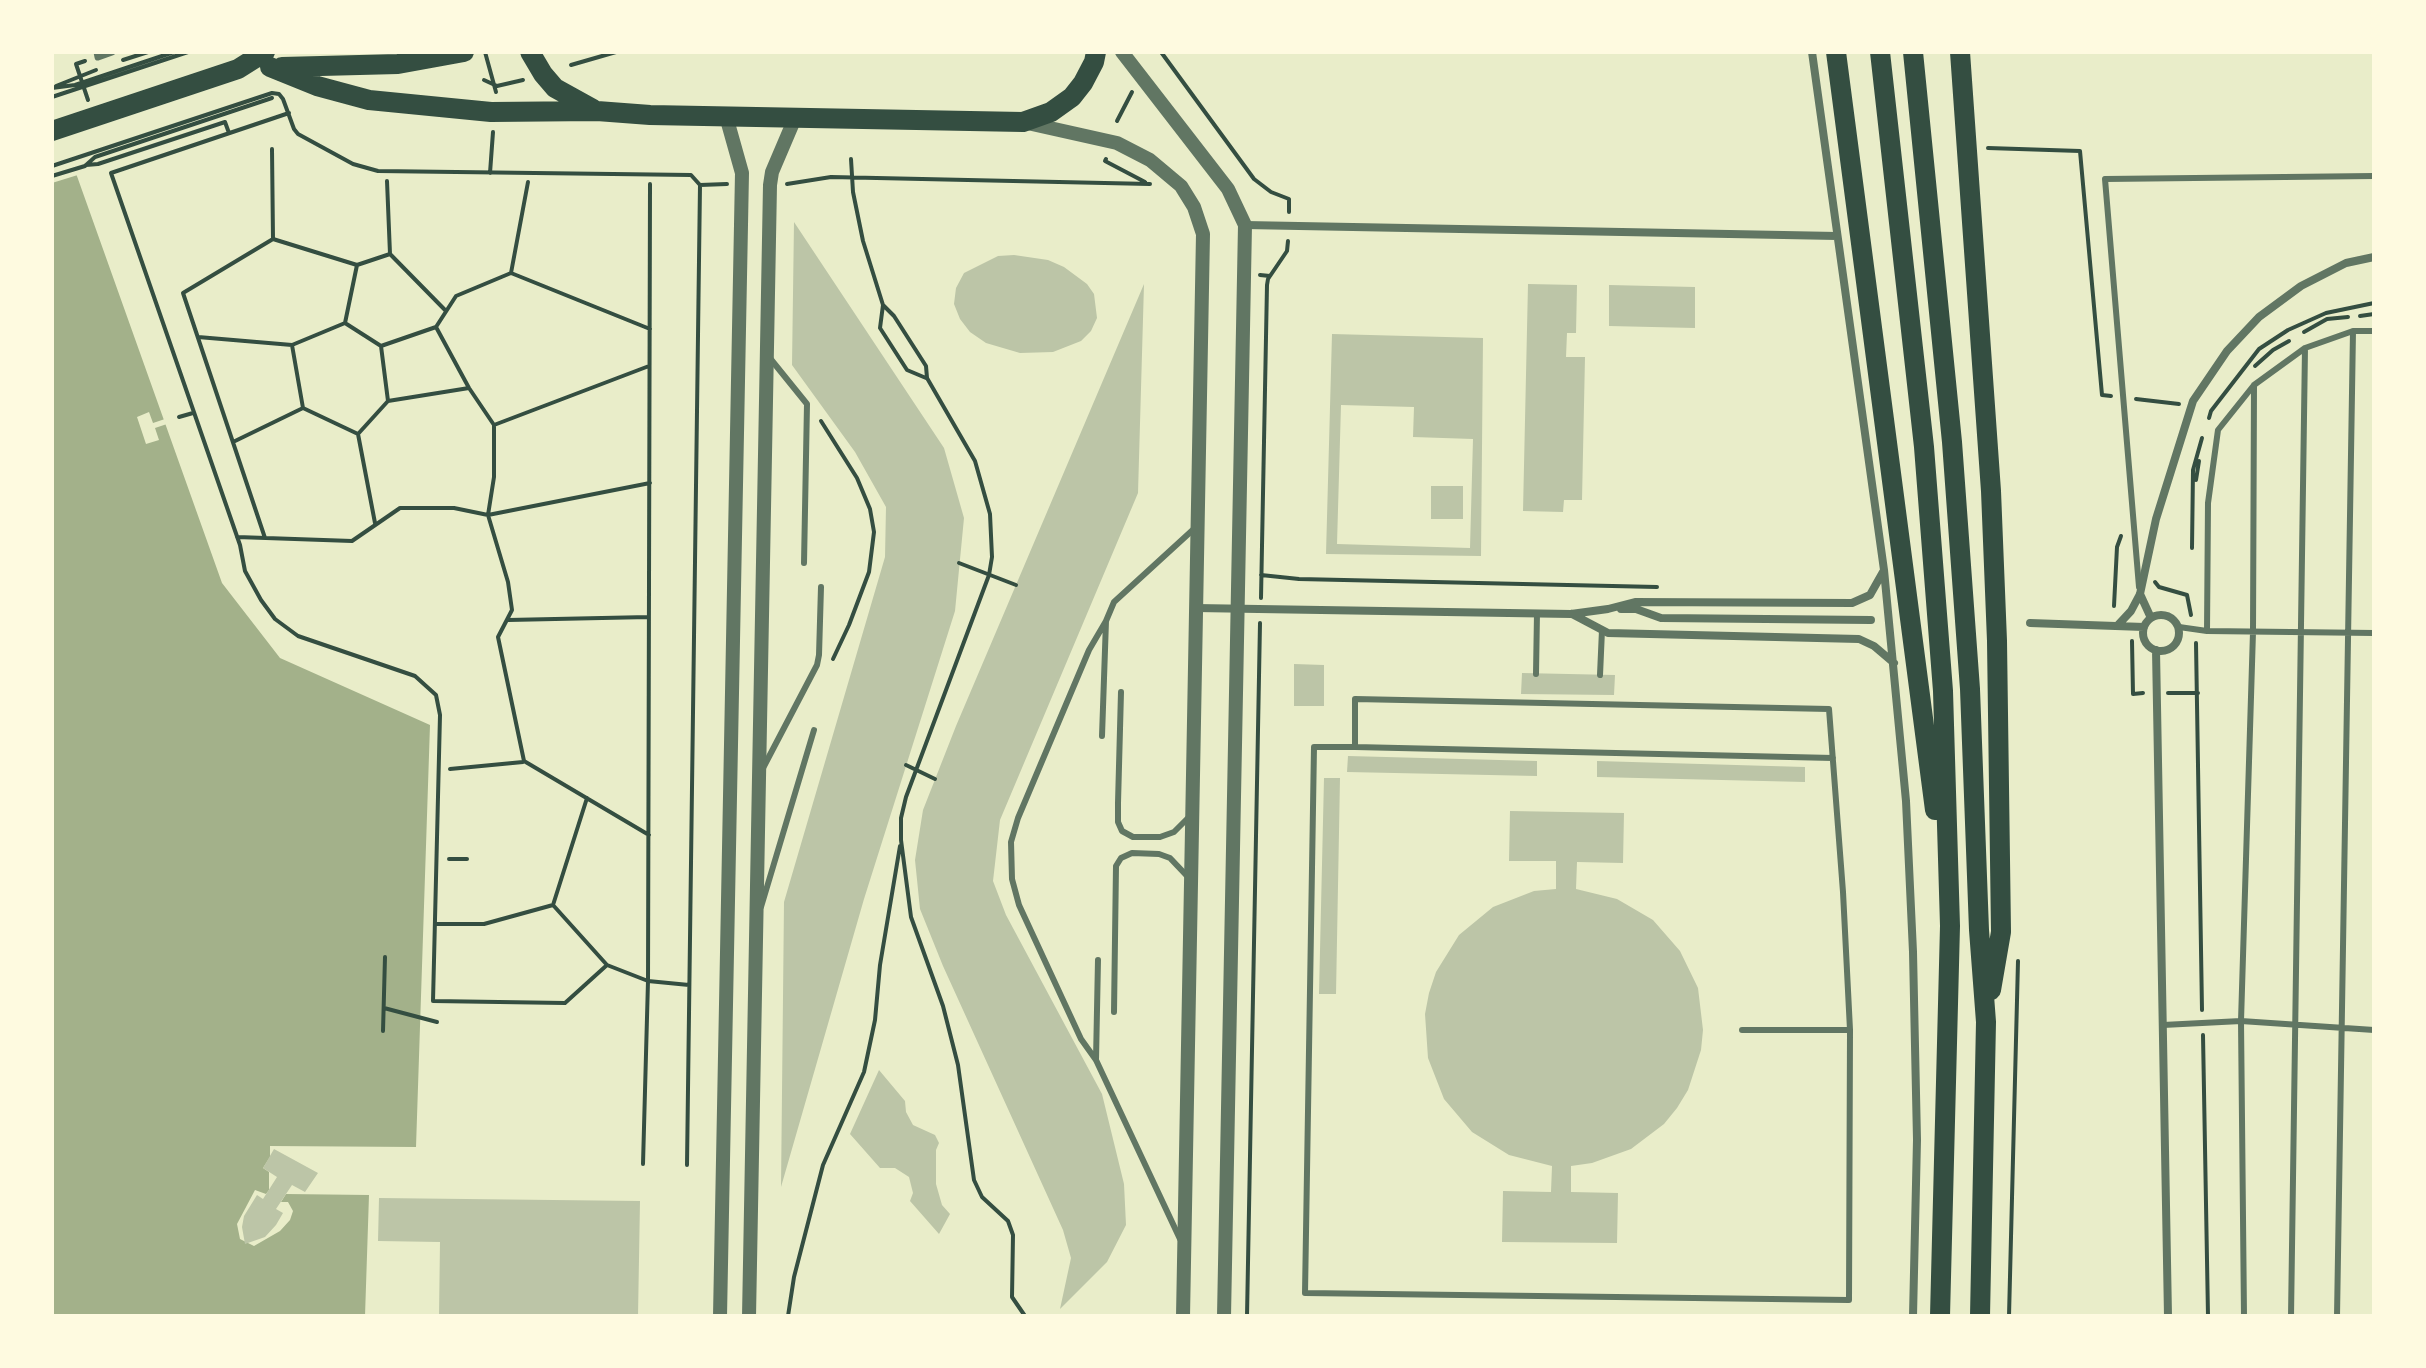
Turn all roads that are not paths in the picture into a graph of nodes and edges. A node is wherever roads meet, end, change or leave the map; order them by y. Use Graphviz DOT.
graph roads {
  1 [pos="97,52"];
  2 [pos="112,52"];
  3 [pos="464,52"];
  4 [pos="530,52"];
  5 [pos="1096,52"];
  6 [pos="1122,52"];
  7 [pos="1812,52"];
  8 [pos="1836,52"];
  9 [pos="1880,52"];
  10 [pos="1913,52"];
  11 [pos="1960,52"];
  12 [pos="267,60"];
  13 [pos="597,111"];
  14 [pos="726,116"];
  15 [pos="795,118"];
  16 [pos="1023,122"];
  17 [pos="52,131"];
  18 [pos="2374,176"];
  19 [pos="1245,225"];
  20 [pos="1837,236"];
  21 [pos="2374,257"];
  22 [pos="2353,331"];
  23 [pos="2374,331"];
  24 [pos="2305,348"];
  25 [pos="767,355"];
  26 [pos="2254,385"];
  27 [pos="1198,524"];
  28 [pos="804,563"];
  29 [pos="1884,570"];
  30 [pos="821,587"];
  31 [pos="2140,594"];
  32 [pos="1196,608"];
  33 [pos="1237,609"];
  34 [pos="1608,609"];
  35 [pos="1537,613"];
  36 [pos="1571,614"];
  37 [pos="2151,618"];
  38 [pos="1871,620"];
  39 [pos="1106,621"];
  40 [pos="2030,623"];
  41 [pos="2118,625"];
  42 [pos="2144,627"];
  43 [pos="2179,627"];
  44 [pos="1602,630"];
  45 [pos="2207,631"];
  46 [pos="2253,632"];
  47 [pos="2300,632"];
  48 [pos="2348,633"];
  49 [pos="2374,633"];
  50 [pos="2156,650"];
  51 [pos="1894,664"];
  52 [pos="1536,674"];
  53 [pos="1600,675"];
  54 [pos="1121,692"];
  55 [pos="1600,695"];
  56 [pos="1600,705"];
  57 [pos="814,730"];
  58 [pos="1102,736"];
  59 [pos="1355,747"];
  60 [pos="1833,758"];
  61 [pos="759,777"];
  62 [pos="1192,812"];
  63 [pos="1191,881"];
  64 [pos="756,925"];
  65 [pos="1950,926"];
  66 [pos="1098,960"];
  67 [pos="1114,1012"];
  68 [pos="2241,1021"];
  69 [pos="1986,1022"];
  70 [pos="2163,1025"];
  71 [pos="2293,1026"];
  72 [pos="2341,1029"];
  73 [pos="1742,1030"];
  74 [pos="1850,1030"];
  75 [pos="2374,1030"];
  76 [pos="1096,1060"];
  77 [pos="1184,1249"];
  78 [pos="720,1316"];
  79 [pos="749,1316"];
  80 [pos="1183,1316"];
  81 [pos="1224,1316"];
  82 [pos="1913,1316"];
  83 [pos="1940,1316"];
  84 [pos="1980,1316"];
  85 [pos="2168,1316"];
  86 [pos="2244,1316"];
  87 [pos="2291,1316"];
  88 [pos="2337,1316"];
  1 -- 2 [label="street"];
  3 -- 12 [label="main road"];
  4 -- 13 [label="main road"];
  5 -- 16 [label="main road"];
  6 -- 19 [label="street"];
  7 -- 20 [label="street"];
  8 -- 65 [label="main road"];
  9 -- 65 [label="main road"];
  10 -- 69 [label="main road"];
  11 -- 69 [label="main road"];
  12 -- 13 [label="main road"];
  12 -- 17 [label="main road"];
  13 -- 14 [label="main road"];
  14 -- 15 [label="main road"];
  14 -- 78 [label="street"];
  15 -- 16 [label="main road"];
  15 -- 25 [label="street"];
  16 -- 27 [label="street"];
  18 -- 31 [label="lane"];
  19 -- 20 [label="street"];
  19 -- 33 [label="street"];
  20 -- 29 [label="street"];
  21 -- 31 [label="street"];
  22 -- 23 [label="lane"];
  22 -- 24 [label="lane"];
  22 -- 48 [label="lane"];
  24 -- 26 [label="lane"];
  24 -- 47 [label="lane"];
  25 -- 28 [label="lane"];
  25 -- 61 [label="street"];
  26 -- 45 [label="lane"];
  26 -- 46 [label="lane"];
  27 -- 32 [label="street"];
  27 -- 39 [label="lane"];
  29 -- 34 [label="street"];
  29 -- 51 [label="street"];
  30 -- 61 [label="lane"];
  31 -- 37 [label="street"];
  31 -- 41 [label="street"];
  32 -- 33 [label="street"];
  32 -- 62 [label="street"];
  33 -- 35 [label="street"];
  33 -- 81 [label="street"];
  34 -- 36 [label="street"];
  34 -- 38 [label="street"];
  35 -- 36 [label="street"];
  35 -- 52 [label="lane"];
  36 -- 44 [label="street"];
  37 -- 42 [label="street"];
  37 -- 43 [label="street"];
  39 -- 58 [label="lane"];
  39 -- 76 [label="lane"];
  40 -- 41 [label="street"];
  41 -- 42 [label="street"];
  42 -- 50 [label="street"];
  43 -- 45 [label="lane"];
  43 -- 50 [label="street"];
  44 -- 51 [label="street"];
  44 -- 53 [label="lane"];
  45 -- 46 [label="lane"];
  46 -- 47 [label="lane"];
  46 -- 68 [label="lane"];
  47 -- 48 [label="lane"];
  47 -- 71 [label="lane"];
  48 -- 49 [label="lane"];
  48 -- 72 [label="lane"];
  50 -- 70 [label="street"];
  51 -- 82 [label="street"];
  54 -- 62 [label="lane"];
  55 -- 56 [label="lane"];
  56 -- 59 [label="lane"];
  56 -- 60 [label="lane"];
  57 -- 64 [label="lane"];
  59 -- 60 [label="lane"];
  59 -- 74 [label="lane"];
  60 -- 74 [label="lane"];
  61 -- 64 [label="street"];
  62 -- 63 [label="street"];
  63 -- 67 [label="lane"];
  63 -- 77 [label="street"];
  64 -- 79 [label="street"];
  65 -- 83 [label="main road"];
  66 -- 76 [label="lane"];
  68 -- 70 [label="lane"];
  68 -- 71 [label="lane"];
  68 -- 86 [label="lane"];
  69 -- 84 [label="main road"];
  70 -- 85 [label="street"];
  71 -- 72 [label="lane"];
  71 -- 87 [label="lane"];
  72 -- 75 [label="lane"];
  72 -- 88 [label="lane"];
  73 -- 74 [label="lane"];
  76 -- 77 [label="lane"];
  77 -- 80 [label="street"];
}
